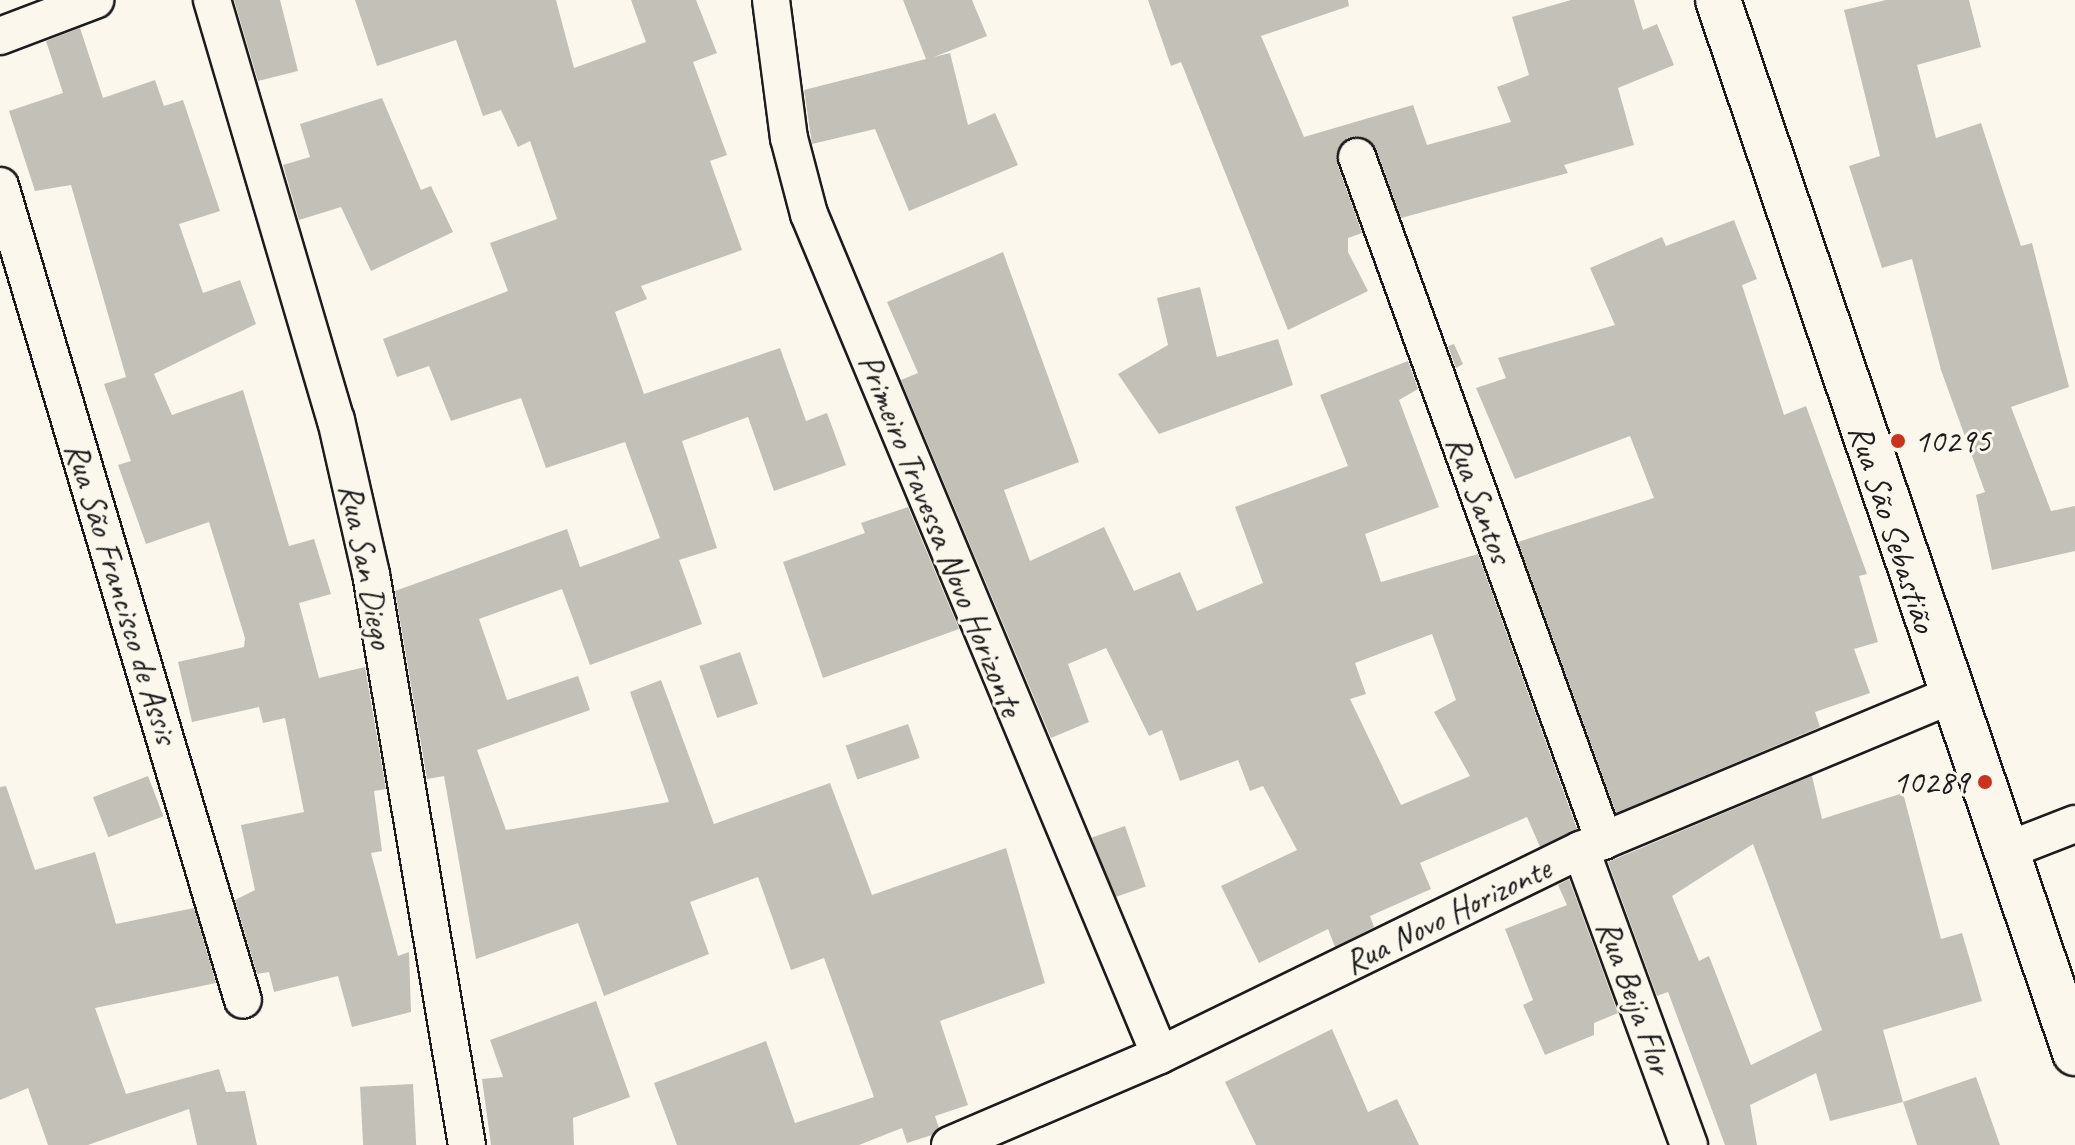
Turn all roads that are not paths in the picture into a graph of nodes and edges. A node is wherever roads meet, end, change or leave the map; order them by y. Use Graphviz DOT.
graph roads {
  1 [pos="95,0"];
  2 [pos="212,0"];
  3 [pos="771,0"];
  4 [pos="1718,0"];
  5 [pos="0,36"];
  6 [pos="1357,157"];
  7 [pos="0,186"];
  8 [pos="1949,696"];
  9 [pos="2075,824"];
  10 [pos="1592,846"];
  11 [pos="2003,852"];
  12 [pos="243,1000"];
  13 [pos="2075,1053"];
  14 [pos="1160,1055"];
  15 [pos="467,1145"];
  16 [pos="950,1145"];
  17 [pos="1689,1145"];
  1 -- 5 [label="street"];
  2 -- 15 [label="street, Rua San Diego"];
  3 -- 14 [label="street, Primeiro Travessa Novo Horizonte"];
  4 -- 8 [label="street, Rua São Sebastião"];
  6 -- 10 [label="street, Rua Santos"];
  7 -- 12 [label="street, Rua São Francisco de Assis"];
  8 -- 10 [label="street, Rua Novo Horizonte"];
  8 -- 11 [label="street, Rua São Sebastião"];
  9 -- 11 [label="street"];
  10 -- 14 [label="street, Rua Novo Horizonte"];
  10 -- 17 [label="street, Rua Beija Flor"];
  11 -- 13 [label="street, Rua São Sebastião"];
  14 -- 16 [label="street, Rua Novo Horizonte"];
}
